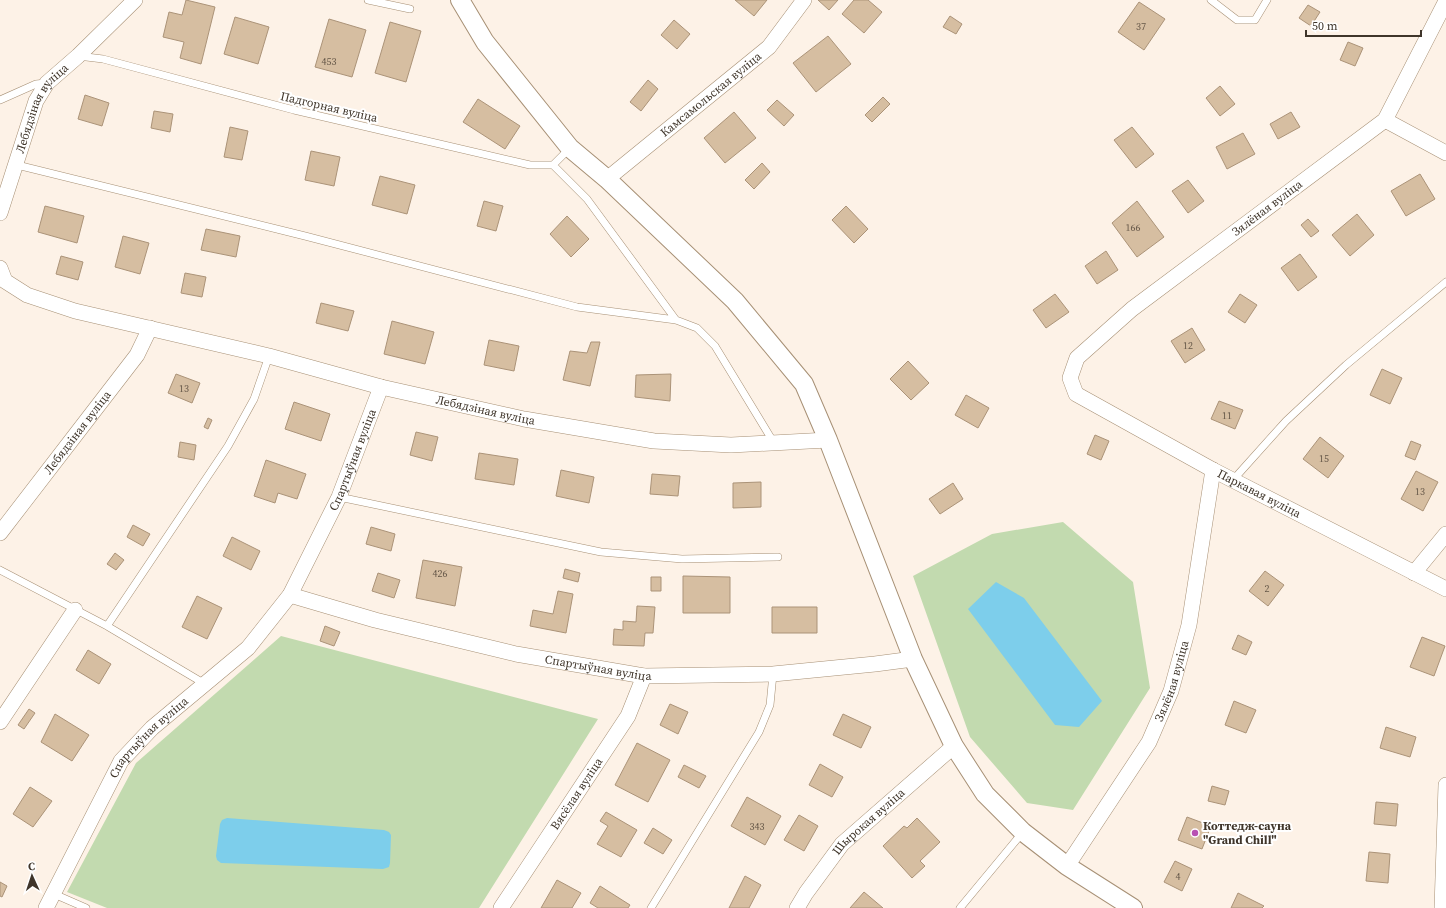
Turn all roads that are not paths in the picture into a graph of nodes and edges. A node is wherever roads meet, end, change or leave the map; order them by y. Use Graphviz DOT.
graph roads {
  1 [pos="135,0"];
  2 [pos="368,0"];
  3 [pos="460,0"];
  4 [pos="804,0"];
  5 [pos="1212,0"];
  6 [pos="1267,0"];
  7 [pos="1446,1"];
  8 [pos="410,9"];
  9 [pos="78,56"];
  10 [pos="47,83"];
  11 [pos="0,100"];
  12 [pos="1385,120"];
  13 [pos="570,148"];
  14 [pos="1446,152"];
  15 [pos="16,165"];
  16 [pos="553,165"];
  17 [pos="607,179"];
  18 [pos="0,213"];
  19 [pos="0,268"];
  20 [pos="1446,282"];
  21 [pos="676,320"];
  22 [pos="150,328"];
  23 [pos="269,356"];
  24 [pos="381,387"];
  25 [pos="1076,394"];
  26 [pos="828,440"];
  27 [pos="774,443"];
  28 [pos="1213,470"];
  29 [pos="1233,480"];
  30 [pos="339,497"];
  31 [pos="0,533"];
  32 [pos="1446,534"];
  33 [pos="778,557"];
  34 [pos="0,570"];
  35 [pos="1414,572"];
  36 [pos="1446,589"];
  37 [pos="290,595"];
  38 [pos="75,610"];
  39 [pos="106,626"];
  40 [pos="913,659"];
  41 [pos="774,674"];
  42 [pos="644,676"];
  43 [pos="204,684"];
  44 [pos="0,722"];
  45 [pos="954,746"];
  46 [pos="1446,785"];
  47 [pos="1023,832"];
  48 [pos="1067,866"];
  49 [pos="54,894"];
  50 [pos="1124,906"];
  51 [pos="46,908"];
  52 [pos="86,908"];
  53 [pos="501,908"];
  54 [pos="651,908"];
  55 [pos="797,908"];
  56 [pos="960,908"];
  57 [pos="1442,908"];
  1 -- 9 [label="street, Лебядзіная вуліца"];
  2 -- 8 [label="lane"];
  3 -- 13 [label="street"];
  4 -- 17 [label="street, Камсамольская вуліца"];
  5 -- 6 [label="lane"];
  7 -- 12 [label="street, Зялёная вуліца"];
  9 -- 10 [label="street, Лебядзіная вуліца"];
  9 -- 16 [label="lane, Падгорная вуліца"];
  10 -- 11 [label="lane"];
  10 -- 15 [label="street, Лебядзіная вуліца"];
  12 -- 14 [label="street"];
  12 -- 25 [label="street, Зялёная вуліца"];
  13 -- 16 [label="lane"];
  13 -- 17 [label="street"];
  15 -- 18 [label="street, Лебядзіная вуліца"];
  15 -- 21 [label="lane"];
  16 -- 21 [label="lane"];
  17 -- 26 [label="street"];
  19 -- 22 [label="street, Лебядзіная вуліца"];
  20 -- 29 [label="lane"];
  21 -- 27 [label="lane"];
  22 -- 23 [label="street, Лебядзіная вуліца"];
  22 -- 31 [label="street, Лебядзіная вуліца"];
  23 -- 24 [label="street, Лебядзіная вуліца"];
  23 -- 39 [label="lane"];
  24 -- 27 [label="street, Лебядзіная вуліца"];
  24 -- 30 [label="street, Спартыўная вуліца"];
  25 -- 28 [label="street, Паркавая вуліца"];
  26 -- 27 [label="street, Лебядзіная вуліца"];
  26 -- 40 [label="street"];
  28 -- 29 [label="street, Паркавая вуліца"];
  28 -- 48 [label="street, Зялёная вуліца"];
  29 -- 35 [label="street, Паркавая вуліца"];
  30 -- 33 [label="lane"];
  30 -- 37 [label="street, Спартыўная вуліца"];
  32 -- 35 [label="street"];
  34 -- 38 [label="lane"];
  35 -- 36 [label="street, Паркавая вуліца"];
  37 -- 42 [label="street, Спартыўная вуліца"];
  37 -- 43 [label="street, Спартыўная вуліца"];
  38 -- 39 [label="lane"];
  38 -- 44 [label="street"];
  39 -- 43 [label="lane"];
  40 -- 41 [label="street, Спартыўная вуліца"];
  40 -- 45 [label="street"];
  41 -- 42 [label="street, Спартыўная вуліца"];
  41 -- 54 [label="lane"];
  42 -- 53 [label="street, Вясёлая вуліца"];
  43 -- 49 [label="street, Спартыўная вуліца"];
  45 -- 47 [label="street"];
  45 -- 55 [label="street, Шырокая вуліца"];
  46 -- 57 [label="street"];
  47 -- 48 [label="street"];
  47 -- 56 [label="lane"];
  48 -- 50 [label="street"];
  49 -- 51 [label="street, Спартыўная вуліца"];
  49 -- 52 [label="lane"];
}
